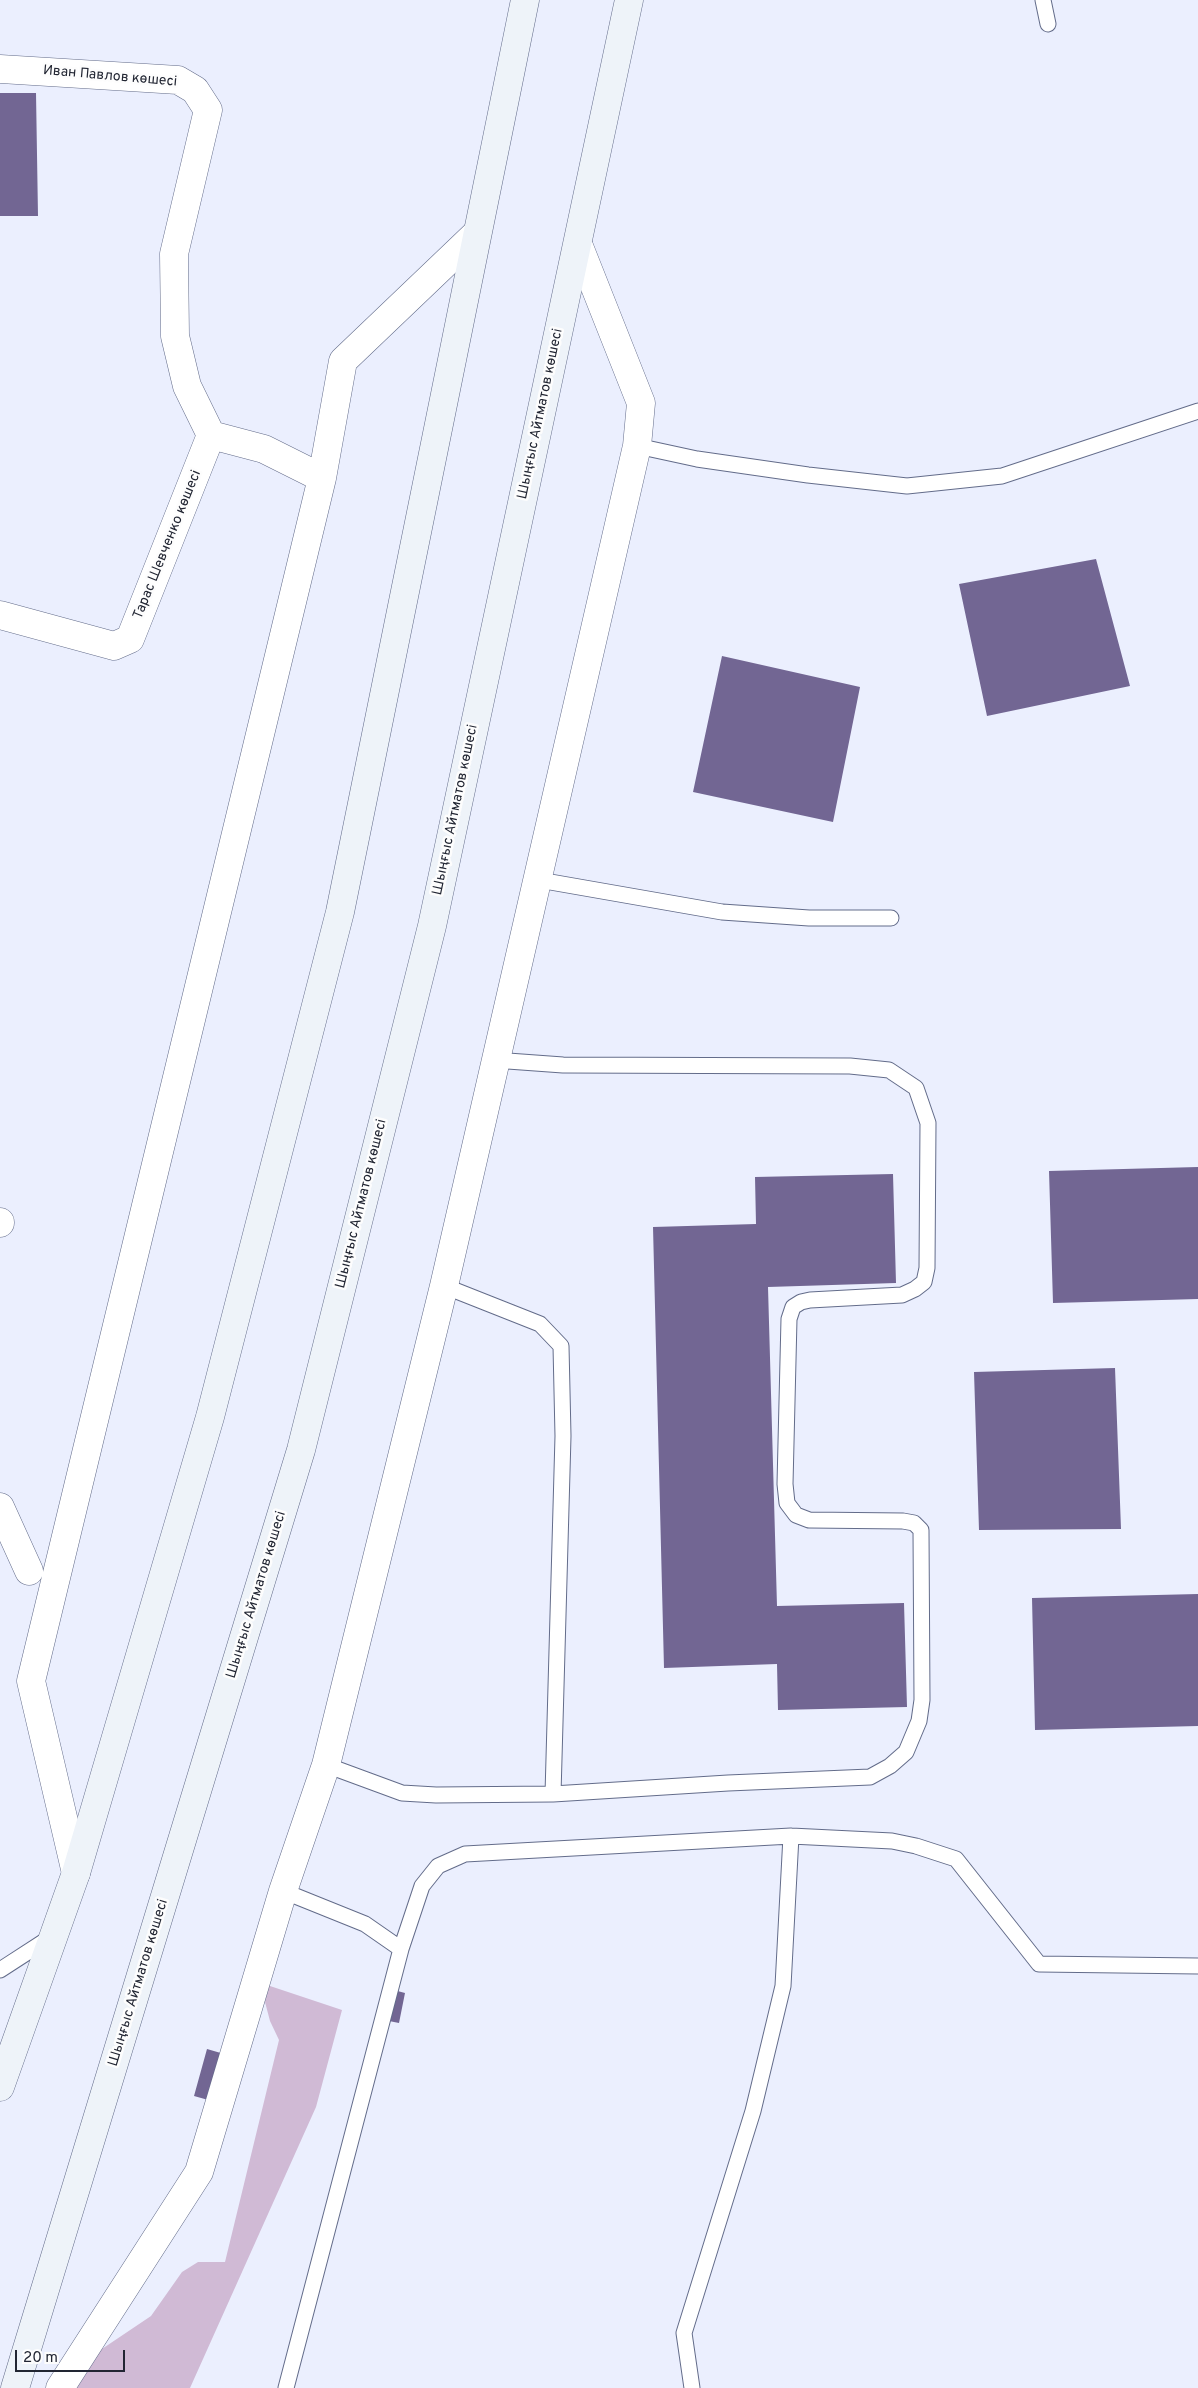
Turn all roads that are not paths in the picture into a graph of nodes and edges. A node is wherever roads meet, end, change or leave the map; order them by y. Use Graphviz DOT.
graph roads {
  1 [pos="525,0"];
  2 [pos="629,0"];
  3 [pos="1043,0"];
  4 [pos="1048,24"];
  5 [pos="0,69"];
  6 [pos="478,233"];
  7 [pos="578,244"];
  8 [pos="1198,412"];
  9 [pos="212,435"];
  10 [pos="637,446"];
  11 [pos="322,478"];
  12 [pos="0,615"];
  13 [pos="539,880"];
  14 [pos="891,918"];
  15 [pos="494,1060"];
  16 [pos="444,1286"];
  17 [pos="2,1522"];
  18 [pos="29,1571"];
  19 [pos="326,1765"];
  20 [pos="553,1794"];
  21 [pos="791,1836"];
  22 [pos="76,1872"];
  23 [pos="283,1891"];
  24 [pos="55,1934"];
  25 [pos="401,1949"];
  26 [pos="1198,1966"];
  27 [pos="0,1970"];
  28 [pos="0,2087"];
  29 [pos="16,2388"];
  30 [pos="60,2388"];
  31 [pos="286,2388"];
  32 [pos="692,2388"];
  1 -- 6 [label="main road"];
  2 -- 7 [label="main road, Шыңғыс Айтматов көшесі"];
  3 -- 4 [label="lane"];
  5 -- 9 [label="street, Иван Павлов көшесі"];
  6 -- 11 [label="street"];
  6 -- 22 [label="main road"];
  7 -- 10 [label="street"];
  7 -- 29 [label="main road, Шыңғыс Айтматов көшесі"];
  8 -- 10 [label="lane"];
  9 -- 11 [label="street"];
  9 -- 12 [label="street, Тарас Шевченко көшесі"];
  10 -- 13 [label="street"];
  11 -- 22 [label="street"];
  13 -- 14 [label="lane"];
  13 -- 15 [label="street"];
  15 -- 16 [label="street"];
  15 -- 20 [label="lane"];
  16 -- 19 [label="street"];
  16 -- 20 [label="lane"];
  17 -- 18 [label="street"];
  19 -- 20 [label="lane"];
  19 -- 23 [label="street"];
  21 -- 25 [label="lane"];
  21 -- 26 [label="lane"];
  21 -- 32 [label="lane"];
  22 -- 24 [label="main road"];
  23 -- 25 [label="lane"];
  23 -- 30 [label="street"];
  24 -- 27 [label="lane"];
  24 -- 28 [label="main road"];
  25 -- 31 [label="lane"];
}
